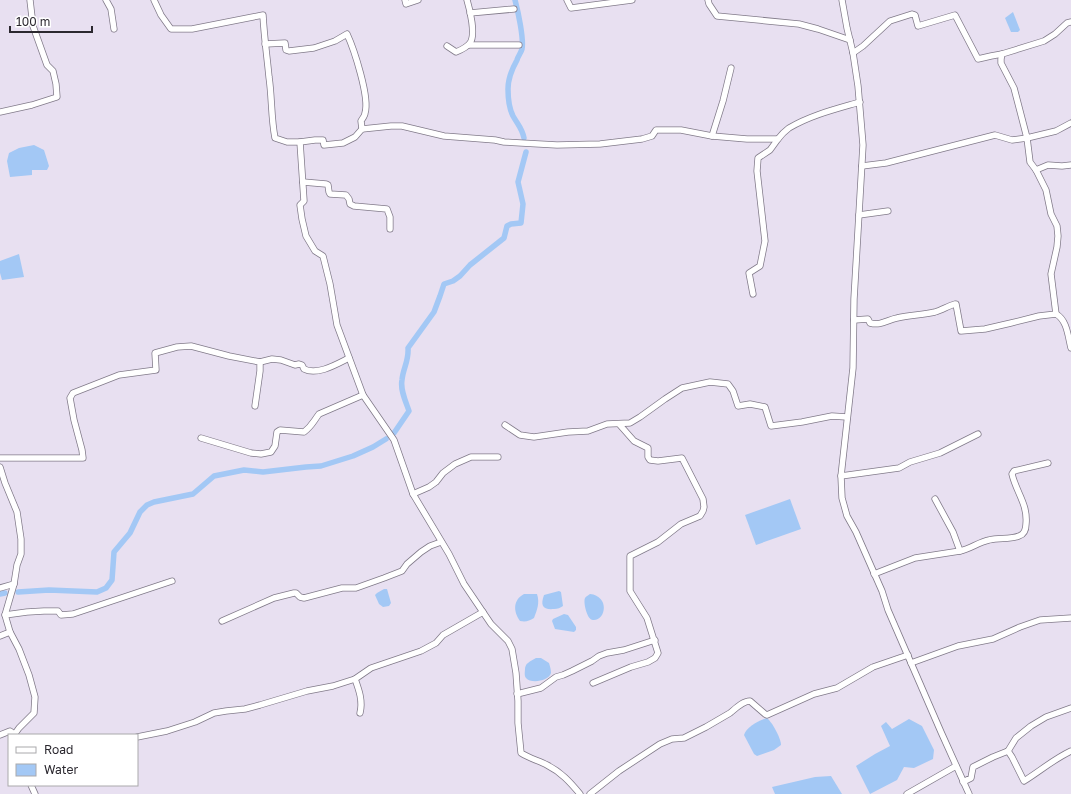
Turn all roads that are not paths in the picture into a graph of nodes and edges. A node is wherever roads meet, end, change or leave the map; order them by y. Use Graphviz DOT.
graph roads {
  1 [pos="30,0"];
  2 [pos="106,0"];
  3 [pos="154,0"];
  4 [pos="404,0"];
  5 [pos="418,0"];
  6 [pos="467,0"];
  7 [pos="567,0"];
  8 [pos="632,0"];
  9 [pos="708,0"];
  10 [pos="842,0"];
  11 [pos="514,9"];
  12 [pos="470,13"];
  13 [pos="1071,22"];
  14 [pos="114,29"];
  15 [pos="850,40"];
  16 [pos="265,44"];
  17 [pos="469,45"];
  18 [pos="519,45"];
  19 [pos="447,46"];
  20 [pos="853,53"];
  21 [pos="1002,54"];
  22 [pos="731,68"];
  23 [pos="860,102"];
  24 [pos="0,112"];
  25 [pos="1071,123"];
  26 [pos="362,129"];
  27 [pos="712,136"];
  28 [pos="1027,138"];
  29 [pos="778,139"];
  30 [pos="300,142"];
  31 [pos="1071,165"];
  32 [pos="862,166"];
  33 [pos="1036,170"];
  34 [pos="303,182"];
  35 [pos="888,211"];
  36 [pos="859,215"];
  37 [pos="390,229"];
  38 [pos="753,294"];
  39 [pos="1056,314"];
  40 [pos="854,320"];
  41 [pos="1071,348"];
  42 [pos="349,358"];
  43 [pos="260,362"];
  44 [pos="363,395"];
  45 [pos="255,406"];
  46 [pos="848,418"];
  47 [pos="619,424"];
  48 [pos="505,425"];
  49 [pos="978,434"];
  50 [pos="201,438"];
  51 [pos="498,457"];
  52 [pos="0,458"];
  53 [pos="1048,463"];
  54 [pos="0,468"];
  55 [pos="841,476"];
  56 [pos="413,494"];
  57 [pos="935,499"];
  58 [pos="441,542"];
  59 [pos="960,551"];
  60 [pos="874,574"];
  61 [pos="172,581"];
  62 [pos="14,584"];
  63 [pos="0,588"];
  64 [pos="483,612"];
  65 [pos="5,615"];
  66 [pos="1071,618"];
  67 [pos="222,621"];
  68 [pos="10,632"];
  69 [pos="0,636"];
  70 [pos="654,640"];
  71 [pos="908,655"];
  72 [pos="911,663"];
  73 [pos="356,679"];
  74 [pos="593,683"];
  75 [pos="517,694"];
  76 [pos="1071,708"];
  77 [pos="360,713"];
  78 [pos="0,734"];
  79 [pos="14,734"];
  80 [pos="138,737"];
  81 [pos="1008,751"];
  82 [pos="1071,751"];
  83 [pos="956,766"];
  84 [pos="963,782"];
  85 [pos="580,794"];
  86 [pos="590,794"];
  87 [pos="907,794"];
  88 [pos="969,794"];
  1 -- 24 [label="street"];
  2 -- 14 [label="street"];
  3 -- 16 [label="street"];
  4 -- 5 [label="street"];
  6 -- 12 [label="street"];
  7 -- 8 [label="street"];
  9 -- 15 [label="street"];
  10 -- 15 [label="street"];
  11 -- 12 [label="street"];
  12 -- 17 [label="street"];
  13 -- 21 [label="street"];
  15 -- 20 [label="street"];
  16 -- 26 [label="street"];
  16 -- 30 [label="street"];
  17 -- 18 [label="street"];
  17 -- 19 [label="street"];
  20 -- 21 [label="street"];
  20 -- 23 [label="street"];
  21 -- 28 [label="street"];
  22 -- 27 [label="street"];
  23 -- 29 [label="street"];
  23 -- 32 [label="street"];
  25 -- 28 [label="street"];
  26 -- 27 [label="street"];
  26 -- 30 [label="street"];
  27 -- 29 [label="street"];
  28 -- 32 [label="street"];
  28 -- 33 [label="street"];
  29 -- 38 [label="street"];
  30 -- 34 [label="street"];
  31 -- 33 [label="street"];
  32 -- 36 [label="street"];
  33 -- 39 [label="street"];
  34 -- 37 [label="street"];
  34 -- 42 [label="street"];
  35 -- 36 [label="street"];
  36 -- 40 [label="street"];
  39 -- 40 [label="street"];
  39 -- 41 [label="street"];
  40 -- 46 [label="street"];
  42 -- 43 [label="street"];
  42 -- 44 [label="street"];
  43 -- 45 [label="street"];
  43 -- 52 [label="street"];
  44 -- 50 [label="street"];
  44 -- 56 [label="street"];
  46 -- 47 [label="street"];
  46 -- 55 [label="street"];
  47 -- 48 [label="street"];
  47 -- 70 [label="street"];
  49 -- 55 [label="street"];
  51 -- 56 [label="street"];
  53 -- 59 [label="street"];
  54 -- 62 [label="street"];
  55 -- 60 [label="street"];
  56 -- 58 [label="street"];
  57 -- 59 [label="street"];
  58 -- 64 [label="street"];
  58 -- 67 [label="street"];
  59 -- 60 [label="street"];
  60 -- 71 [label="street"];
  61 -- 65 [label="street"];
  62 -- 63 [label="street"];
  62 -- 65 [label="street"];
  64 -- 73 [label="street"];
  64 -- 75 [label="street"];
  65 -- 68 [label="street"];
  66 -- 72 [label="street"];
  68 -- 69 [label="street"];
  68 -- 79 [label="street"];
  70 -- 74 [label="street"];
  70 -- 75 [label="street"];
  71 -- 72 [label="street"];
  71 -- 86 [label="street"];
  72 -- 83 [label="street"];
  73 -- 77 [label="street"];
  73 -- 80 [label="street"];
  75 -- 85 [label="street"];
  76 -- 81 [label="street"];
  78 -- 79 [label="street"];
  81 -- 82 [label="street"];
  81 -- 84 [label="street"];
  83 -- 84 [label="street"];
  83 -- 87 [label="street"];
  84 -- 88 [label="street"];
}
